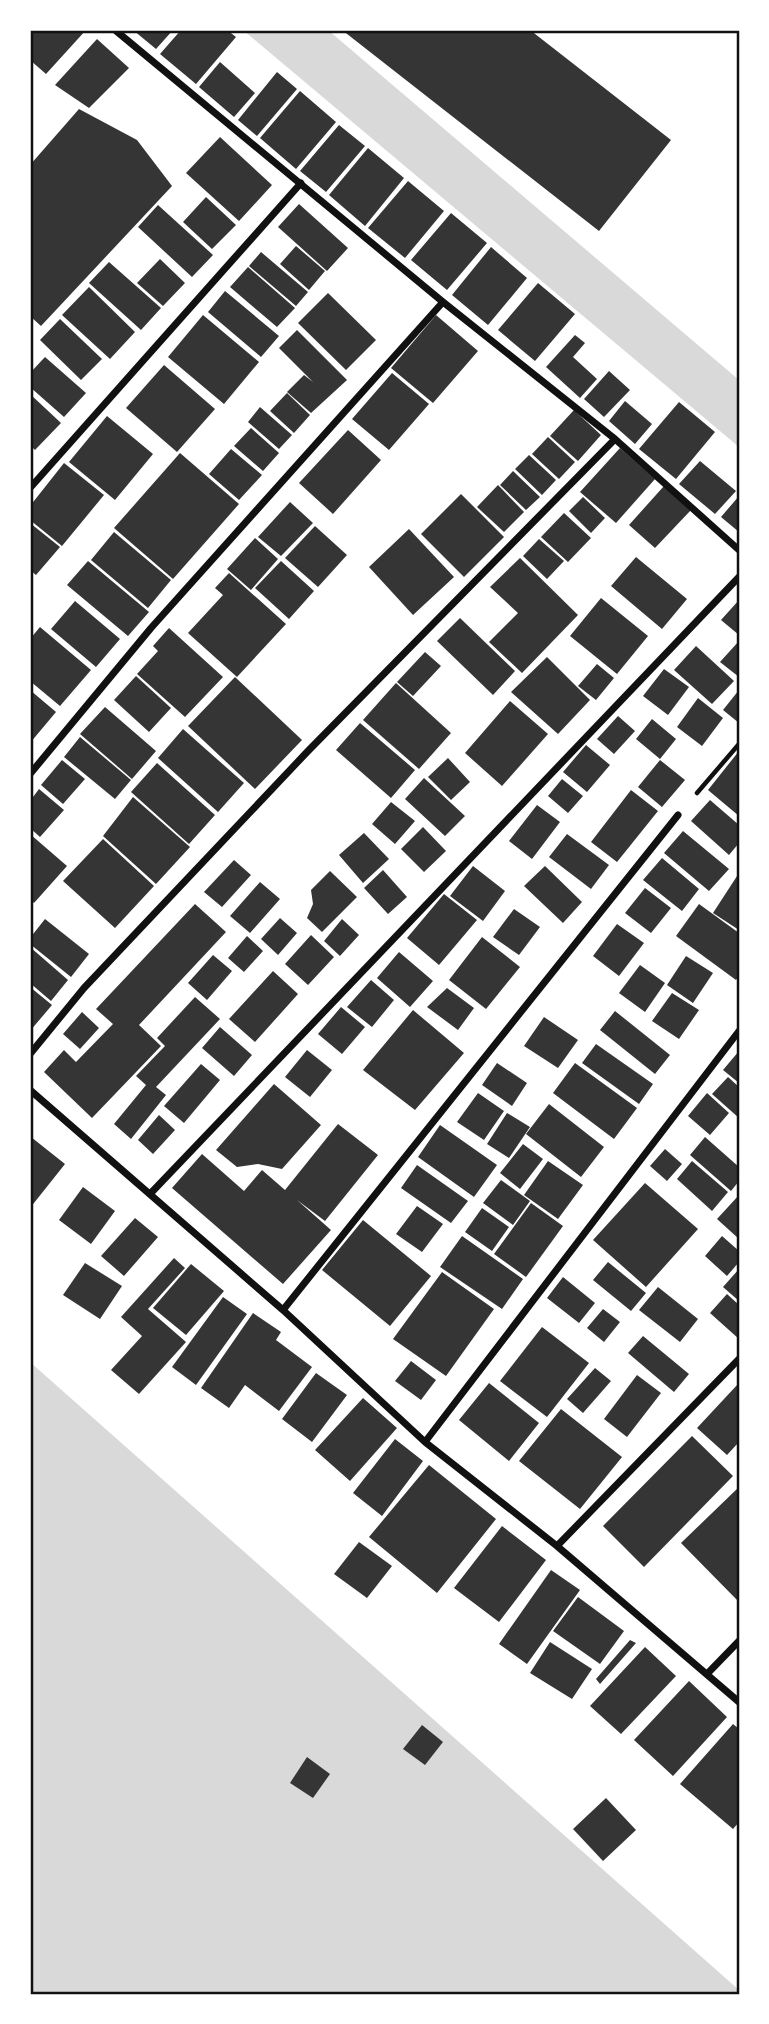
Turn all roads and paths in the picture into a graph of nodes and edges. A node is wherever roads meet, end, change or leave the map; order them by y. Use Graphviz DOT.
graph roads {
  1 [pos="116,30"];
  2 [pos="301,183"];
  3 [pos="443,302"];
  4 [pos="615,439"];
  5 [pos="30,488"];
  6 [pos="739,550"];
  7 [pos="739,577"];
  8 [pos="739,744"];
  9 [pos="30,774"];
  10 [pos="678,815"];
  11 [pos="739,1031"];
  12 [pos="30,1054"];
  13 [pos="30,1090"];
  14 [pos="150,1194"];
  15 [pos="284,1310"];
  16 [pos="739,1359"];
  17 [pos="425,1442"];
  18 [pos="557,1546"];
  19 [pos="739,1641"];
  20 [pos="707,1674"];
  21 [pos="739,1702"];
  1 -- 2 [label="street"];
  2 -- 3 [label="street"];
  2 -- 5 [label="street"];
  3 -- 4 [label="street"];
  3 -- 9 [label="street"];
  4 -- 6 [label="street"];
  4 -- 12 [label="street"];
  7 -- 14 [label="street"];
  8 -- 10 [label="path"];
  10 -- 15 [label="street"];
  11 -- 17 [label="street"];
  13 -- 14 [label="street"];
  14 -- 15 [label="street"];
  15 -- 17 [label="street"];
  16 -- 18 [label="street"];
  17 -- 18 [label="street"];
  18 -- 20 [label="street"];
  19 -- 20 [label="street"];
  20 -- 21 [label="street"];
}
